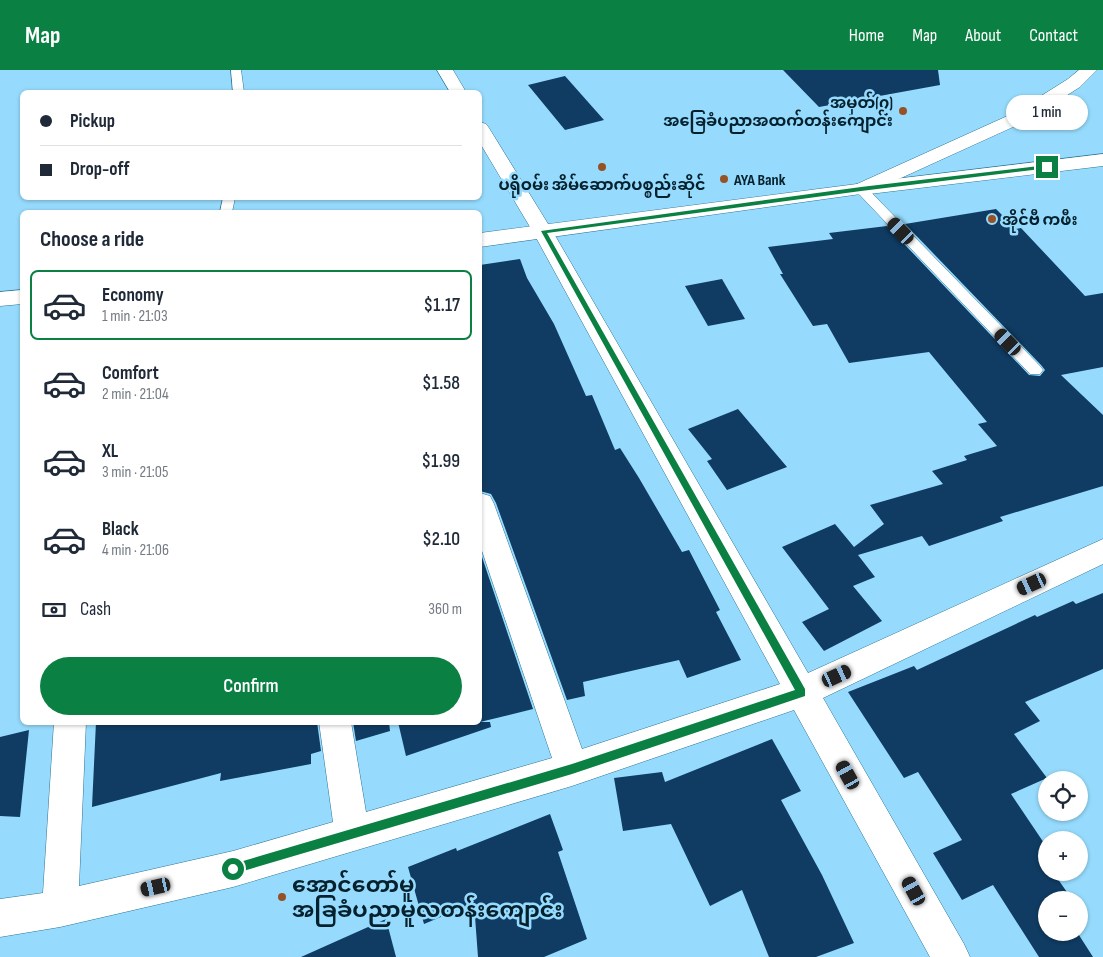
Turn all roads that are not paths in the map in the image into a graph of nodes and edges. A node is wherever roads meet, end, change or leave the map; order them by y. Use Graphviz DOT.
graph roads {
  1 [pos="236,70"];
  2 [pos="444,70"];
  3 [pos="1089,70"];
  4 [pos="239,90"];
  5 [pos="457,90"];
  6 [pos="482,131"];
  7 [pos="1103,160"];
  8 [pos="861,189"];
  9 [pos="543,232"];
  10 [pos="482,240"];
  11 [pos="20,297"];
  12 [pos="0,299"];
  13 [pos="1035,370"];
  14 [pos="482,510"];
  15 [pos="1103,551"];
  16 [pos="802,692"];
  17 [pos="70,725"];
  18 [pos="335,725"];
  19 [pos="572,769"];
  20 [pos="352,835"];
  21 [pos="60,909"];
  22 [pos="0,918"];
  23 [pos="951,957"];
  1 -- 4 [label="lane"];
  2 -- 5 [label="street"];
  3 -- 8 [label="street"];
  6 -- 9 [label="street"];
  7 -- 8 [label="street"];
  8 -- 9 [label="street"];
  8 -- 13 [label="lane"];
  9 -- 10 [label="street"];
  9 -- 16 [label="street"];
  11 -- 12 [label="street"];
  14 -- 19 [label="street"];
  15 -- 16 [label="street"];
  16 -- 19 [label="street"];
  16 -- 23 [label="street"];
  17 -- 21 [label="street"];
  18 -- 20 [label="street"];
  19 -- 20 [label="street"];
  20 -- 21 [label="street"];
  21 -- 22 [label="street"];
}
